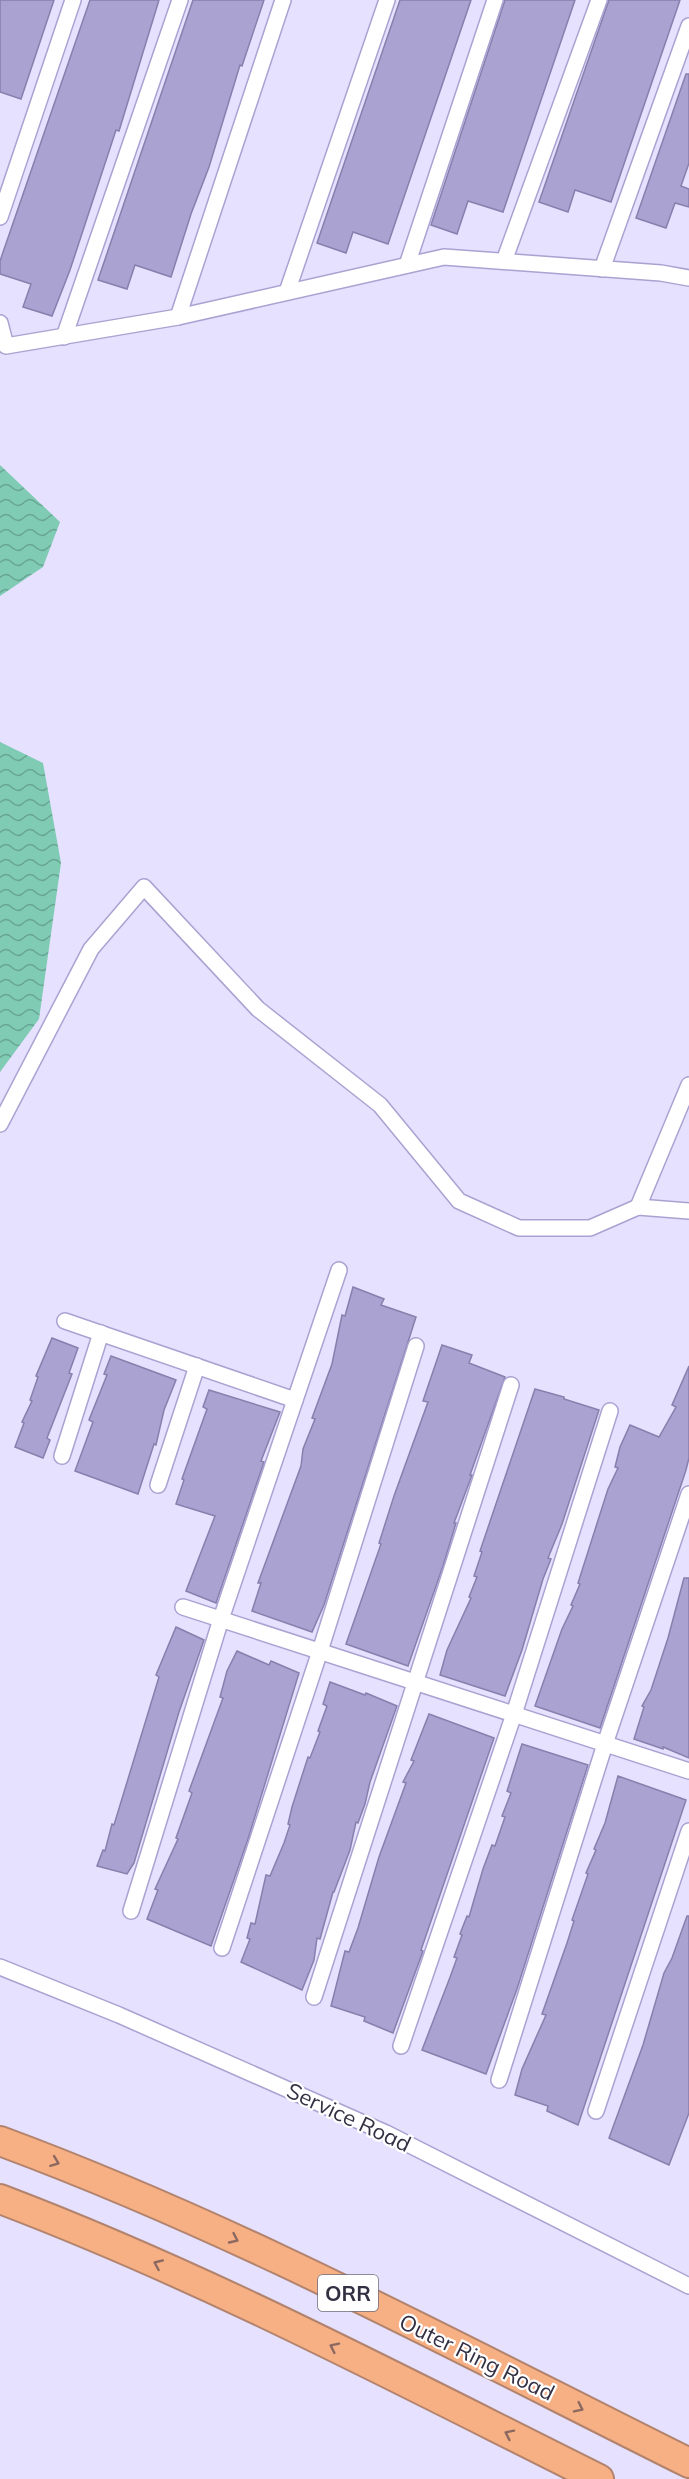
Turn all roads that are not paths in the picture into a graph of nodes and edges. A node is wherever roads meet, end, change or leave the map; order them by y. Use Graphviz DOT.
graph roads {
  1 [pos="73,0"];
  2 [pos="180,0"];
  3 [pos="283,0"];
  4 [pos="387,0"];
  5 [pos="495,0"];
  6 [pos="599,0"];
  7 [pos="689,26"];
  8 [pos="0,217"];
  9 [pos="504,261"];
  10 [pos="408,265"];
  11 [pos="602,269"];
  12 [pos="689,278"];
  13 [pos="287,292"];
  14 [pos="178,317"];
  15 [pos="0,323"];
  16 [pos="64,337"];
  17 [pos="689,1084"];
  18 [pos="0,1124"];
  19 [pos="638,1208"];
  20 [pos="689,1211"];
  21 [pos="339,1270"];
  22 [pos="65,1321"];
  23 [pos="101,1333"];
  24 [pos="416,1346"];
  25 [pos="198,1366"];
  26 [pos="511,1385"];
  27 [pos="295,1400"];
  28 [pos="610,1411"];
  29 [pos="62,1456"];
  30 [pos="158,1485"];
  31 [pos="689,1494"];
  32 [pos="183,1607"];
  33 [pos="221,1619"];
  34 [pos="320,1652"];
  35 [pos="415,1682"];
  36 [pos="514,1714"];
  37 [pos="605,1744"];
  38 [pos="689,1771"];
  39 [pos="689,1831"];
  40 [pos="131,1911"];
  41 [pos="222,1948"];
  42 [pos="0,1967"];
  43 [pos="314,1997"];
  44 [pos="401,2046"];
  45 [pos="499,2080"];
  46 [pos="596,2111"];
  47 [pos="0,2141"];
  48 [pos="0,2199"];
  49 [pos="689,2286"];
  50 [pos="689,2463"];
  51 [pos="599,2479"];
  1 -- 8 [label="street"];
  2 -- 16 [label="street"];
  3 -- 14 [label="street"];
  4 -- 13 [label="street"];
  5 -- 10 [label="street"];
  6 -- 9 [label="street"];
  7 -- 11 [label="street"];
  9 -- 10 [label="street"];
  9 -- 11 [label="street"];
  10 -- 13 [label="street"];
  11 -- 12 [label="street"];
  13 -- 14 [label="street"];
  14 -- 16 [label="street"];
  15 -- 16 [label="street"];
  17 -- 19 [label="street"];
  18 -- 19 [label="street"];
  19 -- 20 [label="street"];
  21 -- 27 [label="street"];
  22 -- 23 [label="street"];
  23 -- 25 [label="street"];
  23 -- 29 [label="street"];
  24 -- 34 [label="street"];
  25 -- 27 [label="street"];
  25 -- 30 [label="street"];
  26 -- 35 [label="street"];
  27 -- 33 [label="street"];
  28 -- 36 [label="street"];
  31 -- 37 [label="street"];
  32 -- 33 [label="street"];
  33 -- 34 [label="street"];
  33 -- 40 [label="street"];
  34 -- 35 [label="street"];
  34 -- 41 [label="street"];
  35 -- 36 [label="street"];
  35 -- 43 [label="street"];
  36 -- 37 [label="street"];
  36 -- 44 [label="street"];
  37 -- 38 [label="street"];
  37 -- 45 [label="street"];
  39 -- 46 [label="street"];
  42 -- 49 [label="street, Service Road"];
  47 -- 50 [label="highway, Outer Ring Road / ORR, one-way"];
  51 -- 48 [label="highway, ORR, one-way"];
}
